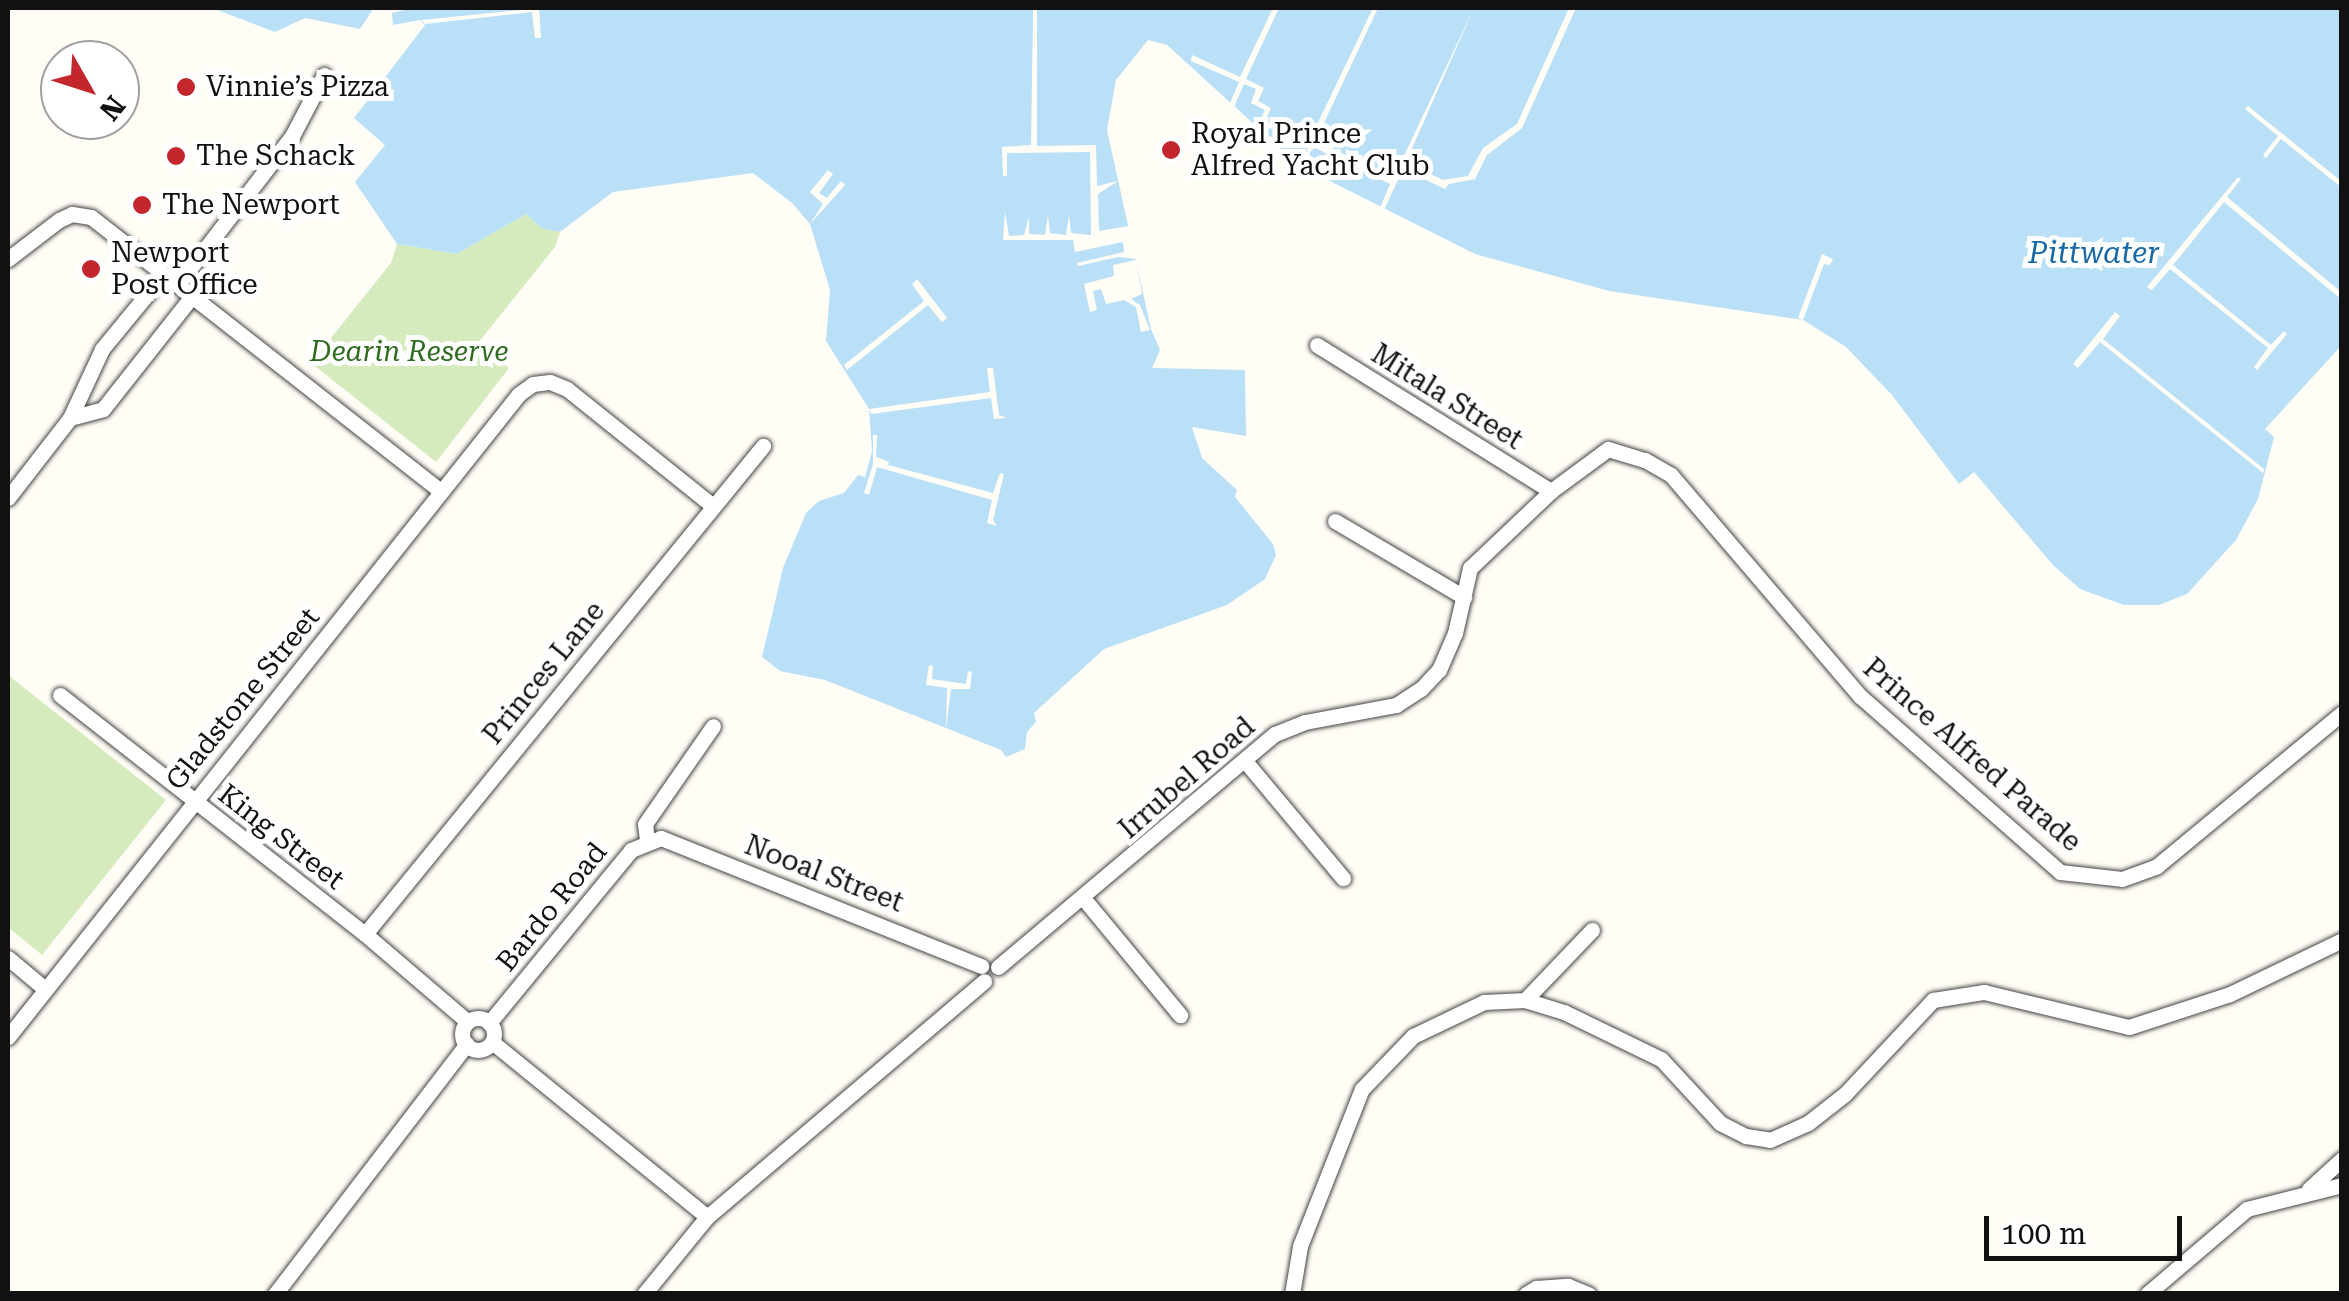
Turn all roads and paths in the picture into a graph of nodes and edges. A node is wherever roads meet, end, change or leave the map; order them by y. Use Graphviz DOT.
graph roads {
  1 [pos="324,75"];
  2 [pos="8,259"];
  3 [pos="174,280"];
  4 [pos="193,296"];
  5 [pos="1317,345"];
  6 [pos="70,418"];
  7 [pos="763,446"];
  8 [pos="1608,449"];
  9 [pos="441,491"];
  10 [pos="1551,492"];
  11 [pos="8,498"];
  12 [pos="712,505"];
  13 [pos="1335,521"];
  14 [pos="1464,597"];
  15 [pos="60,695"];
  16 [pos="2342,712"];
  17 [pos="713,726"];
  18 [pos="1245,762"];
  19 [pos="194,801"];
  20 [pos="647,840"];
  21 [pos="1343,878"];
  22 [pos="1084,898"];
  23 [pos="1592,930"];
  24 [pos="365,934"];
  25 [pos="2342,940"];
  26 [pos="8,958"];
  27 [pos="988,971"];
  28 [pos="45,988"];
  29 [pos="1525,1000"];
  30 [pos="1180,1014"];
  31 [pos="468,1022"];
  32 [pos="490,1022"];
  33 [pos="8,1037"];
  34 [pos="492,1042"];
  35 [pos="467,1044"];
  36 [pos="2342,1158"];
  37 [pos="2342,1184"];
  38 [pos="2309,1190"];
  39 [pos="707,1217"];
  40 [pos="274,1294"];
  41 [pos="644,1294"];
  42 [pos="1292,1294"];
  43 [pos="1526,1294"];
  44 [pos="1588,1294"];
  45 [pos="2147,1294"];
  1 -- 3 [label="street"];
  2 -- 3 [label="street"];
  3 -- 4 [label="street"];
  3 -- 6 [label="street"];
  4 -- 6 [label="street"];
  4 -- 9 [label="street"];
  5 -- 10 [label="street, Mitala Street"];
  6 -- 11 [label="street"];
  7 -- 12 [label="street, Princes Lane"];
  8 -- 10 [label="street, Irrubel Road"];
  8 -- 16 [label="street, Prince Alfred Parade"];
  9 -- 12 [label="street, Gladstone Street"];
  9 -- 19 [label="street, Gladstone Street"];
  10 -- 14 [label="street, Irrubel Road"];
  12 -- 24 [label="street, Princes Lane"];
  13 -- 14 [label="street"];
  14 -- 18 [label="street, Irrubel Road"];
  15 -- 19 [label="street, King Street"];
  17 -- 20 [label="street, Bardo Road"];
  18 -- 21 [label="street"];
  18 -- 22 [label="street, Irrubel Road"];
  19 -- 24 [label="street, King Street"];
  19 -- 28 [label="street, Gladstone Street"];
  20 -- 27 [label="street, Nooal Street"];
  20 -- 32 [label="street, Bardo Road"];
  22 -- 27 [label="street, Irrubel Road"];
  22 -- 30 [label="street"];
  23 -- 29 [label="street"];
  24 -- 31 [label="street, King Street"];
  25 -- 29 [label="street"];
  26 -- 28 [label="street"];
  27 -- 39 [label="street, Irrubel Road"];
  28 -- 33 [label="street, Gladstone Street"];
  29 -- 42 [label="street"];
  31 -- 32 [label="street"];
  31 -- 35 [label="street"];
  32 -- 34 [label="street"];
  34 -- 35 [label="street"];
  34 -- 39 [label="street"];
  35 -- 40 [label="street"];
  36 -- 38 [label="street"];
  37 -- 38 [label="street"];
  38 -- 45 [label="street"];
  39 -- 41 [label="street, Irrubel Road"];
  43 -- 44 [label="street"];
}
